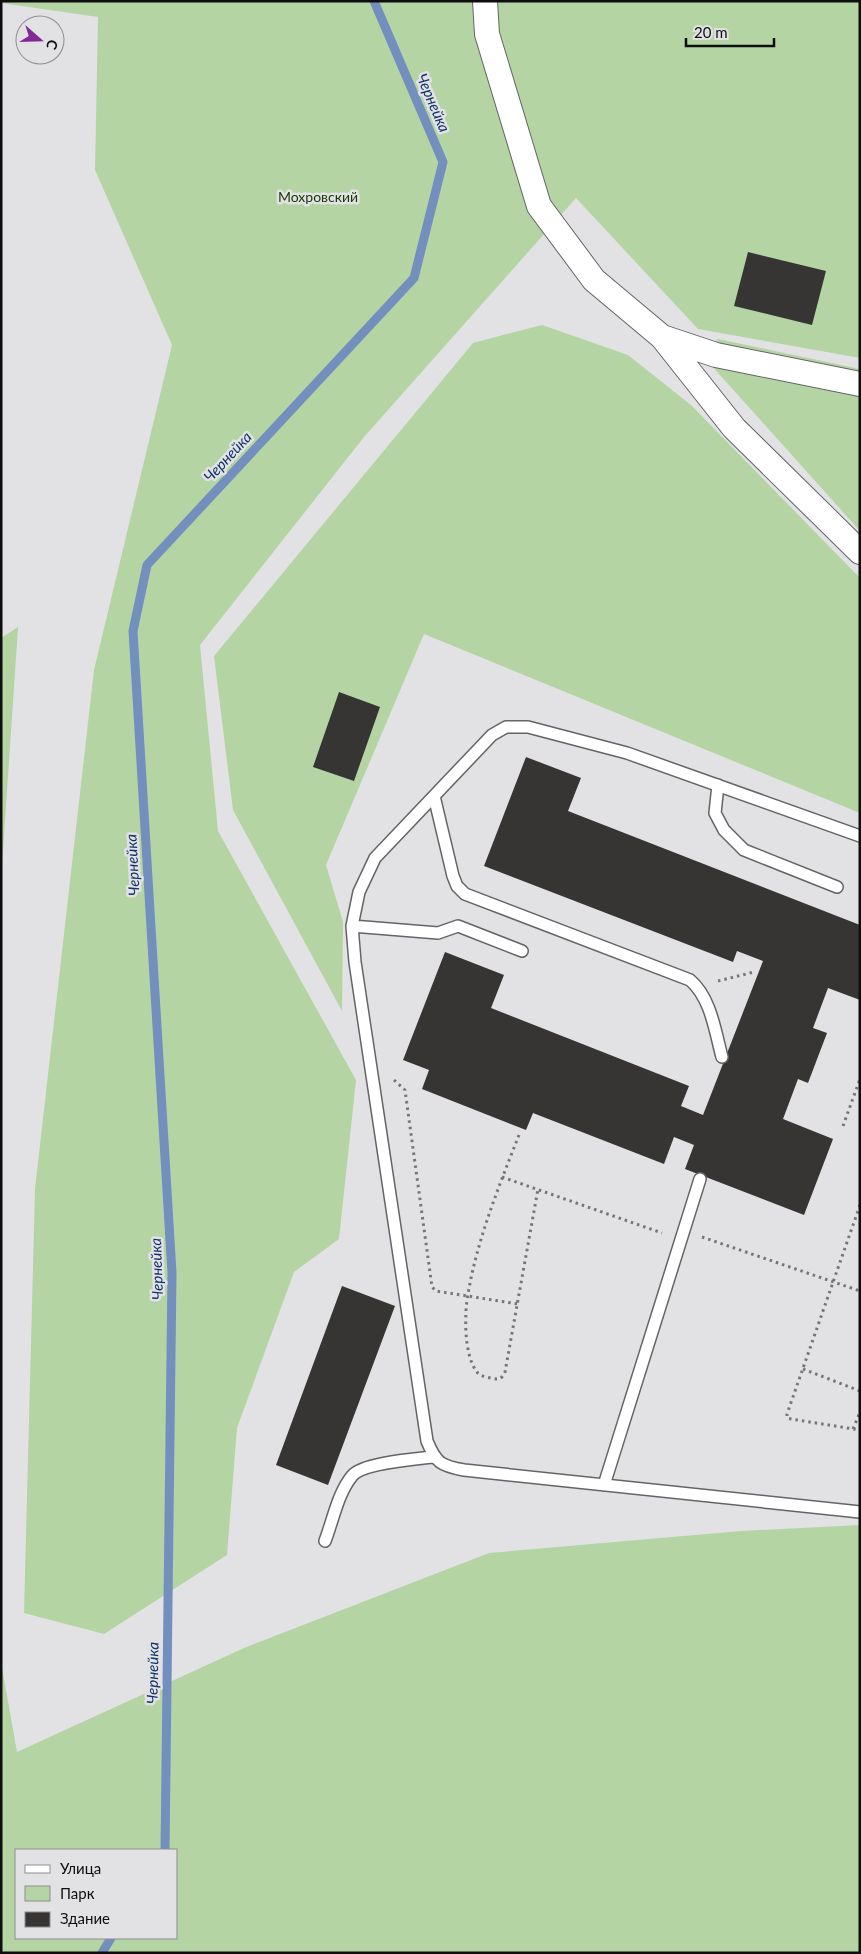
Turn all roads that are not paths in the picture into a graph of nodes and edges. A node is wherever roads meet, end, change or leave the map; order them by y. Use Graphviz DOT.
graph roads {
  1 [pos="485,1"];
  2 [pos="662,337"];
  3 [pos="860,384"];
  4 [pos="860,552"];
  5 [pos="718,785"];
  6 [pos="434,796"];
  7 [pos="860,836"];
  8 [pos="837,887"];
  9 [pos="352,926"];
  10 [pos="522,951"];
  11 [pos="722,1056"];
  12 [pos="700,1179"];
  13 [pos="433,1456"];
  14 [pos="604,1485"];
  15 [pos="860,1512"];
  16 [pos="325,1540"];
  1 -- 2 [label="street"];
  2 -- 3 [label="street"];
  2 -- 4 [label="street"];
  5 -- 6 [label="lane"];
  5 -- 7 [label="lane"];
  5 -- 8 [label="lane"];
  6 -- 9 [label="lane"];
  6 -- 11 [label="lane"];
  9 -- 10 [label="lane"];
  9 -- 13 [label="lane"];
  12 -- 14 [label="lane"];
  13 -- 14 [label="lane"];
  13 -- 16 [label="lane"];
  14 -- 15 [label="lane"];
}
